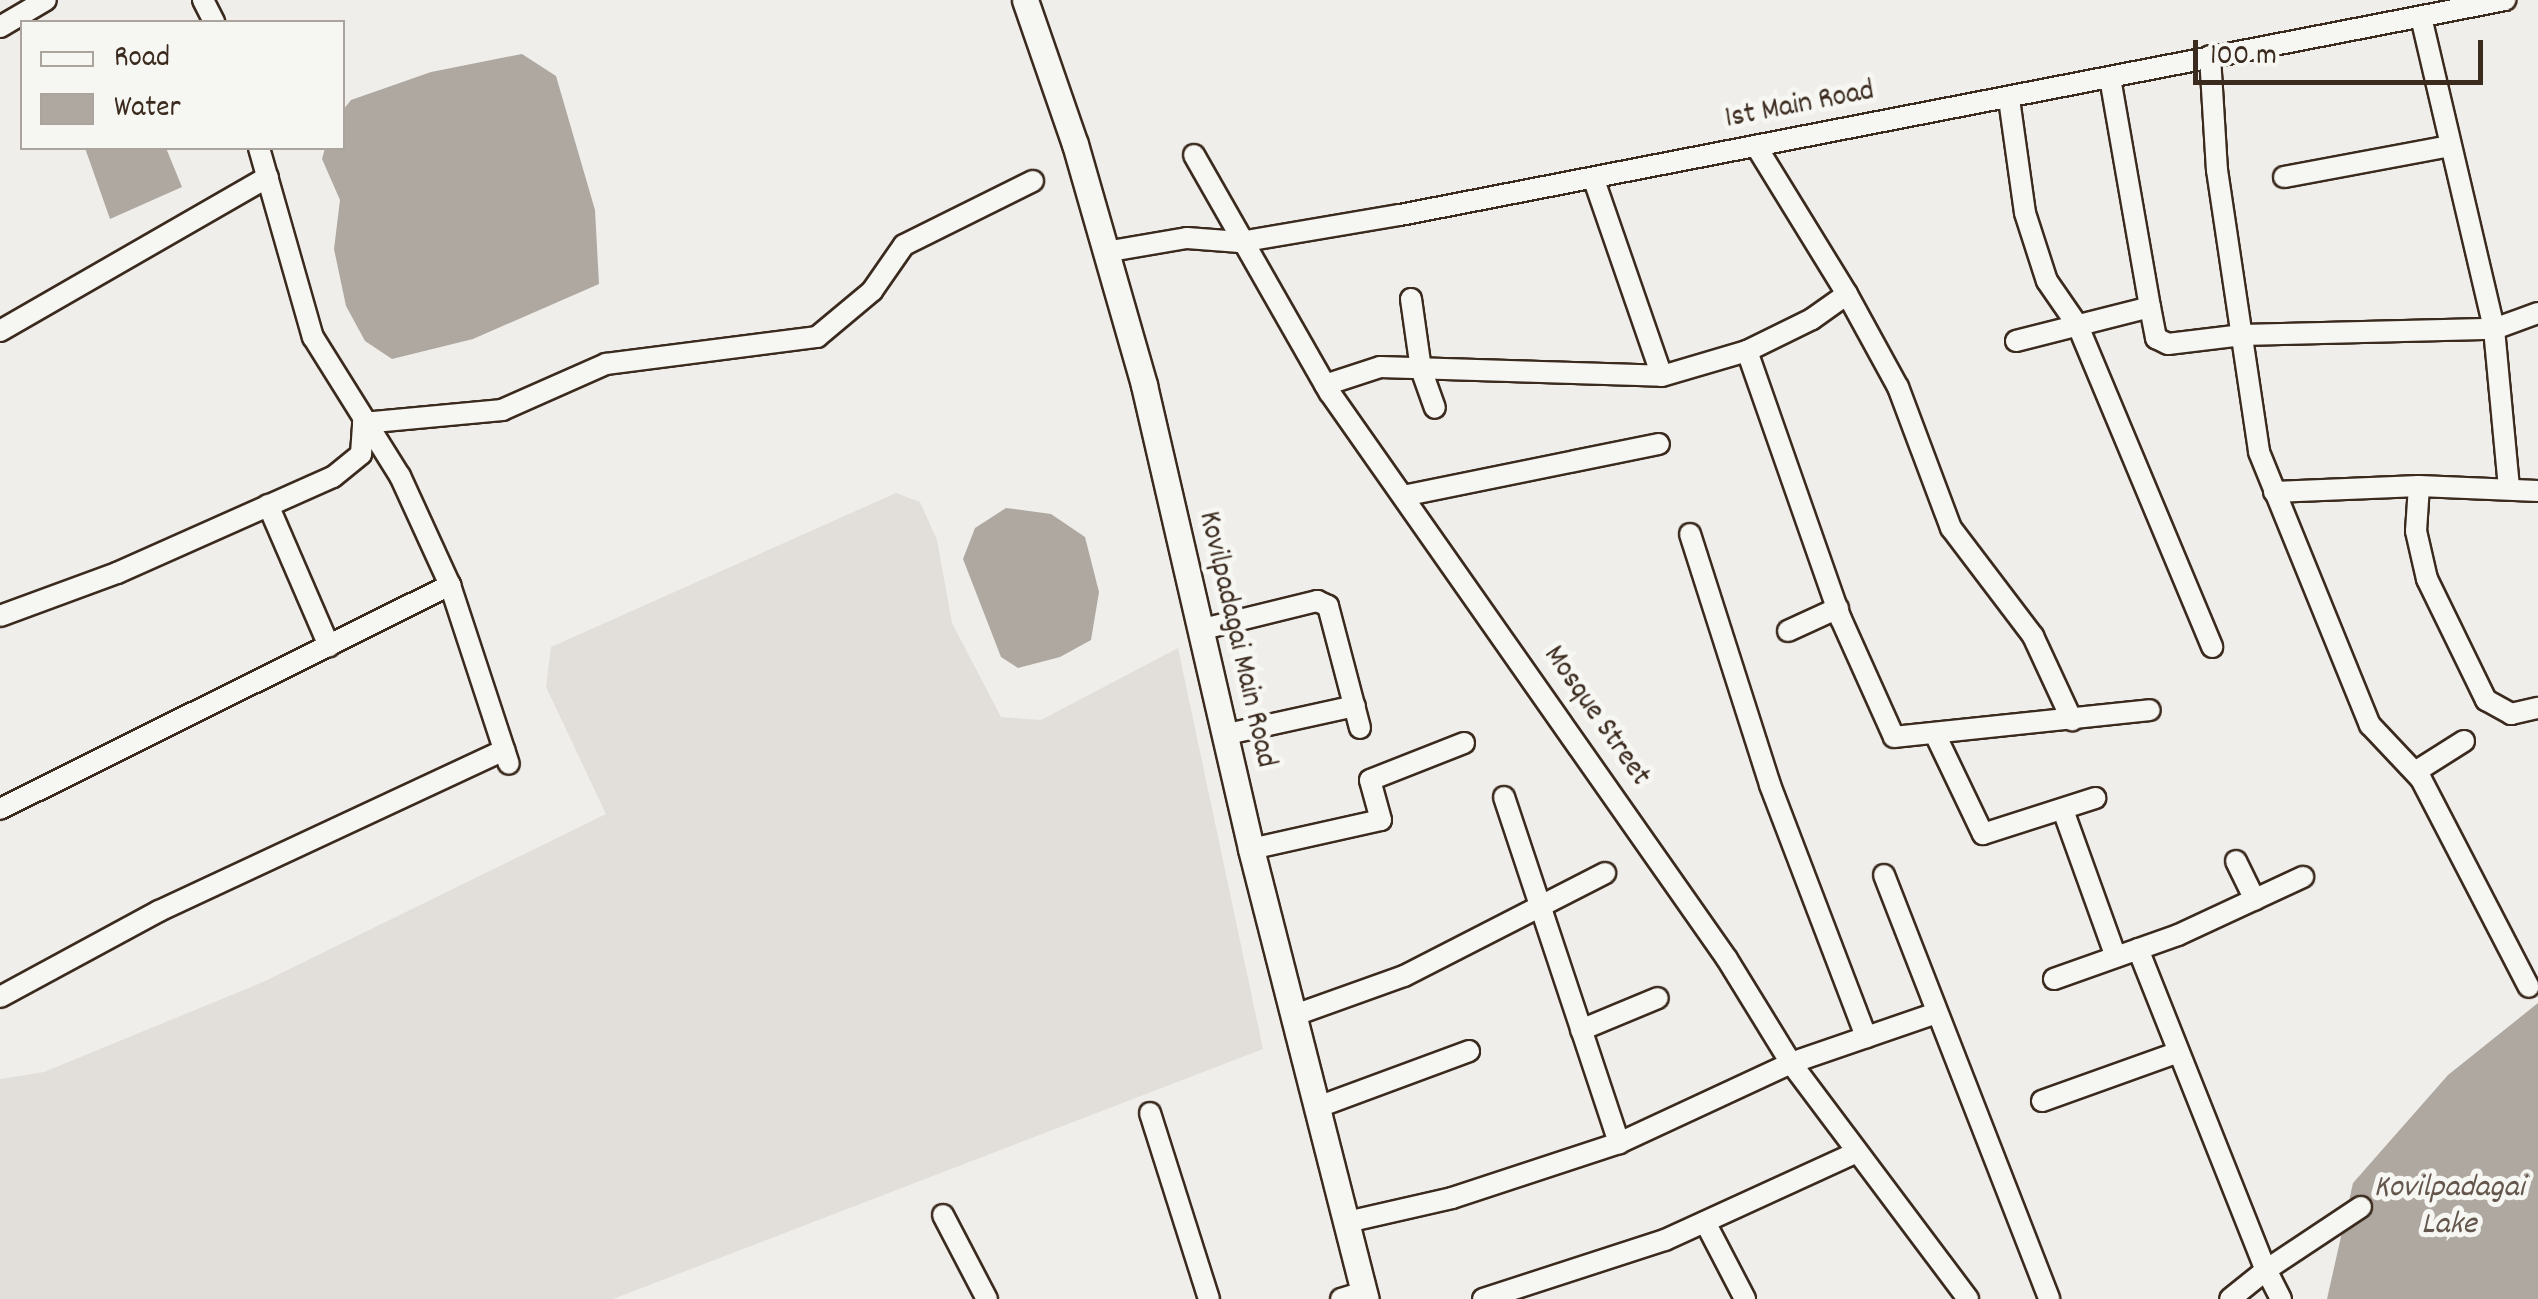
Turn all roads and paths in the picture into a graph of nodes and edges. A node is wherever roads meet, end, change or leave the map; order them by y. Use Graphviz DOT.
graph roads {
  1 [pos="46,0"];
  2 [pos="1025,0"];
  3 [pos="2505,0"];
  4 [pos="2421,17"];
  5 [pos="0,26"];
  6 [pos="2210,56"];
  7 [pos="2110,78"];
  8 [pos="2009,99"];
  9 [pos="1756,146"];
  10 [pos="2450,146"];
  11 [pos="261,150"];
  12 [pos="1194,155"];
  13 [pos="268,177"];
  14 [pos="2284,177"];
  15 [pos="1594,180"];
  16 [pos="1033,181"];
  17 [pos="1240,242"];
  18 [pos="1105,252"];
  19 [pos="1847,294"];
  20 [pos="1412,298"];
  21 [pos="2150,307"];
  22 [pos="2538,313"];
  23 [pos="2078,326"];
  24 [pos="2494,329"];
  25 [pos="0,331"];
  26 [pos="2242,335"];
  27 [pos="2016,341"];
  28 [pos="1748,351"];
  29 [pos="1421,369"];
  30 [pos="1662,376"];
  31 [pos="1325,384"];
  32 [pos="1435,408"];
  33 [pos="364,424"];
  34 [pos="1659,444"];
  35 [pos="2419,486"];
  36 [pos="2509,488"];
  37 [pos="2538,491"];
  38 [pos="2274,492"];
  39 [pos="1403,496"];
  40 [pos="268,505"];
  41 [pos="1690,534"];
  42 [pos="450,586"];
  43 [pos="1838,608"];
  44 [pos="0,616"];
  45 [pos="1199,630"];
  46 [pos="1788,631"];
  47 [pos="329,646"];
  48 [pos="2212,647"];
  49 [pos="1355,706"];
  50 [pos="2538,708"];
  51 [pos="2150,710"];
  52 [pos="2072,720"];
  53 [pos="1360,728"];
  54 [pos="1224,734"];
  55 [pos="1935,734"];
  56 [pos="2464,741"];
  57 [pos="1464,743"];
  58 [pos="2414,772"];
  59 [pos="1504,797"];
  60 [pos="2095,798"];
  61 [pos="0,810"];
  62 [pos="2062,810"];
  63 [pos="1250,849"];
  64 [pos="2236,861"];
  65 [pos="1606,873"];
  66 [pos="1884,875"];
  67 [pos="2302,877"];
  68 [pos="2256,900"];
  69 [pos="1542,910"];
  70 [pos="2138,949"];
  71 [pos="2116,957"];
  72 [pos="2054,979"];
  73 [pos="2529,987"];
  74 [pos="0,997"];
  75 [pos="1658,998"];
  76 [pos="1936,1013"];
  77 [pos="1295,1015"];
  78 [pos="1582,1030"];
  79 [pos="1866,1038"];
  80 [pos="1469,1051"];
  81 [pos="2176,1053"];
  82 [pos="1792,1063"];
  83 [pos="2042,1102"];
  84 [pos="1318,1106"];
  85 [pos="1150,1113"];
  86 [pos="1619,1143"];
  87 [pos="1857,1152"];
  88 [pos="2361,1207"];
  89 [pos="942,1215"];
  90 [pos="1346,1222"];
  91 [pos="1705,1222"];
  92 [pos="2266,1270"];
  93 [pos="1357,1297"];
  94 [pos="1497,1297"];
  95 [pos="987,1299"];
  96 [pos="1209,1299"];
  97 [pos="1745,1299"];
  98 [pos="1968,1299"];
  99 [pos="2049,1299"];
  100 [pos="2230,1299"];
  101 [pos="2281,1299"];
  1 -- 5 [label="street"];
  2 -- 18 [label="main road, Kovilpadagai Main Road"];
  3 -- 4 [label="street, 1st Main Road"];
  4 -- 6 [label="street, 1st Main Road"];
  4 -- 10 [label="street"];
  6 -- 7 [label="street, 1st Main Road"];
  6 -- 26 [label="street"];
  7 -- 8 [label="street, 1st Main Road"];
  7 -- 21 [label="street"];
  8 -- 9 [label="street, 1st Main Road"];
  8 -- 23 [label="street"];
  9 -- 15 [label="street, 1st Main Road"];
  9 -- 19 [label="street"];
  10 -- 14 [label="street"];
  10 -- 24 [label="street"];
  11 -- 13 [label="street"];
  12 -- 17 [label="street, Mosque Street"];
  13 -- 25 [label="street"];
  13 -- 33 [label="street"];
  15 -- 17 [label="street, 1st Main Road"];
  15 -- 30 [label="street"];
  16 -- 33 [label="street"];
  17 -- 18 [label="street, 1st Main Road"];
  17 -- 31 [label="street, Mosque Street"];
  18 -- 45 [label="main road, Kovilpadagai Main Road"];
  19 -- 28 [label="street"];
  19 -- 52 [label="street"];
  20 -- 29 [label="street"];
  21 -- 23 [label="street"];
  21 -- 26 [label="street"];
  22 -- 24 [label="street"];
  23 -- 27 [label="street"];
  23 -- 48 [label="street"];
  24 -- 26 [label="street"];
  24 -- 36 [label="street"];
  26 -- 38 [label="street"];
  28 -- 30 [label="street"];
  28 -- 43 [label="street"];
  29 -- 30 [label="street"];
  29 -- 31 [label="street"];
  29 -- 32 [label="street"];
  31 -- 39 [label="street, Mosque Street"];
  33 -- 40 [label="street"];
  33 -- 42 [label="street"];
  34 -- 39 [label="street"];
  35 -- 36 [label="street"];
  35 -- 38 [label="street"];
  35 -- 50 [label="street"];
  36 -- 37 [label="street"];
  38 -- 58 [label="street"];
  39 -- 82 [label="street, Mosque Street"];
  40 -- 44 [label="street"];
  40 -- 47 [label="street"];
  41 -- 79 [label="street"];
  42 -- 47 [label="street"];
  42 -- 74 [label="street"];
  43 -- 46 [label="street"];
  43 -- 55 [label="street"];
  45 -- 49 [label="street"];
  45 -- 54 [label="main road, Kovilpadagai Main Road"];
  47 -- 61 [label="street"];
  49 -- 53 [label="street"];
  49 -- 54 [label="street"];
  51 -- 52 [label="street"];
  52 -- 55 [label="street"];
  54 -- 63 [label="main road, Kovilpadagai Main Road"];
  55 -- 62 [label="street"];
  56 -- 58 [label="street"];
  57 -- 63 [label="street"];
  58 -- 73 [label="street"];
  59 -- 69 [label="street"];
  60 -- 62 [label="street"];
  62 -- 71 [label="street"];
  63 -- 77 [label="main road, Kovilpadagai Main Road"];
  64 -- 68 [label="street"];
  65 -- 69 [label="street"];
  66 -- 76 [label="street"];
  67 -- 68 [label="street"];
  68 -- 70 [label="street"];
  69 -- 77 [label="street"];
  69 -- 78 [label="street"];
  70 -- 71 [label="street"];
  70 -- 81 [label="street"];
  71 -- 72 [label="street"];
  75 -- 78 [label="street"];
  76 -- 79 [label="street"];
  76 -- 99 [label="street"];
  77 -- 84 [label="main road, Kovilpadagai Main Road"];
  78 -- 86 [label="street"];
  79 -- 82 [label="street"];
  80 -- 84 [label="street"];
  81 -- 83 [label="street"];
  81 -- 92 [label="street"];
  82 -- 86 [label="street"];
  82 -- 87 [label="street, Mosque Street"];
  84 -- 90 [label="main road, Kovilpadagai Main Road"];
  85 -- 96 [label="street"];
  86 -- 90 [label="street"];
  87 -- 91 [label="street"];
  87 -- 98 [label="street, Mosque Street"];
  88 -- 92 [label="street"];
  89 -- 95 [label="street"];
  90 -- 93 [label="main road, Kovilpadagai Main Road"];
  91 -- 94 [label="street"];
  91 -- 97 [label="street"];
  92 -- 100 [label="street"];
  92 -- 101 [label="street"];
}
